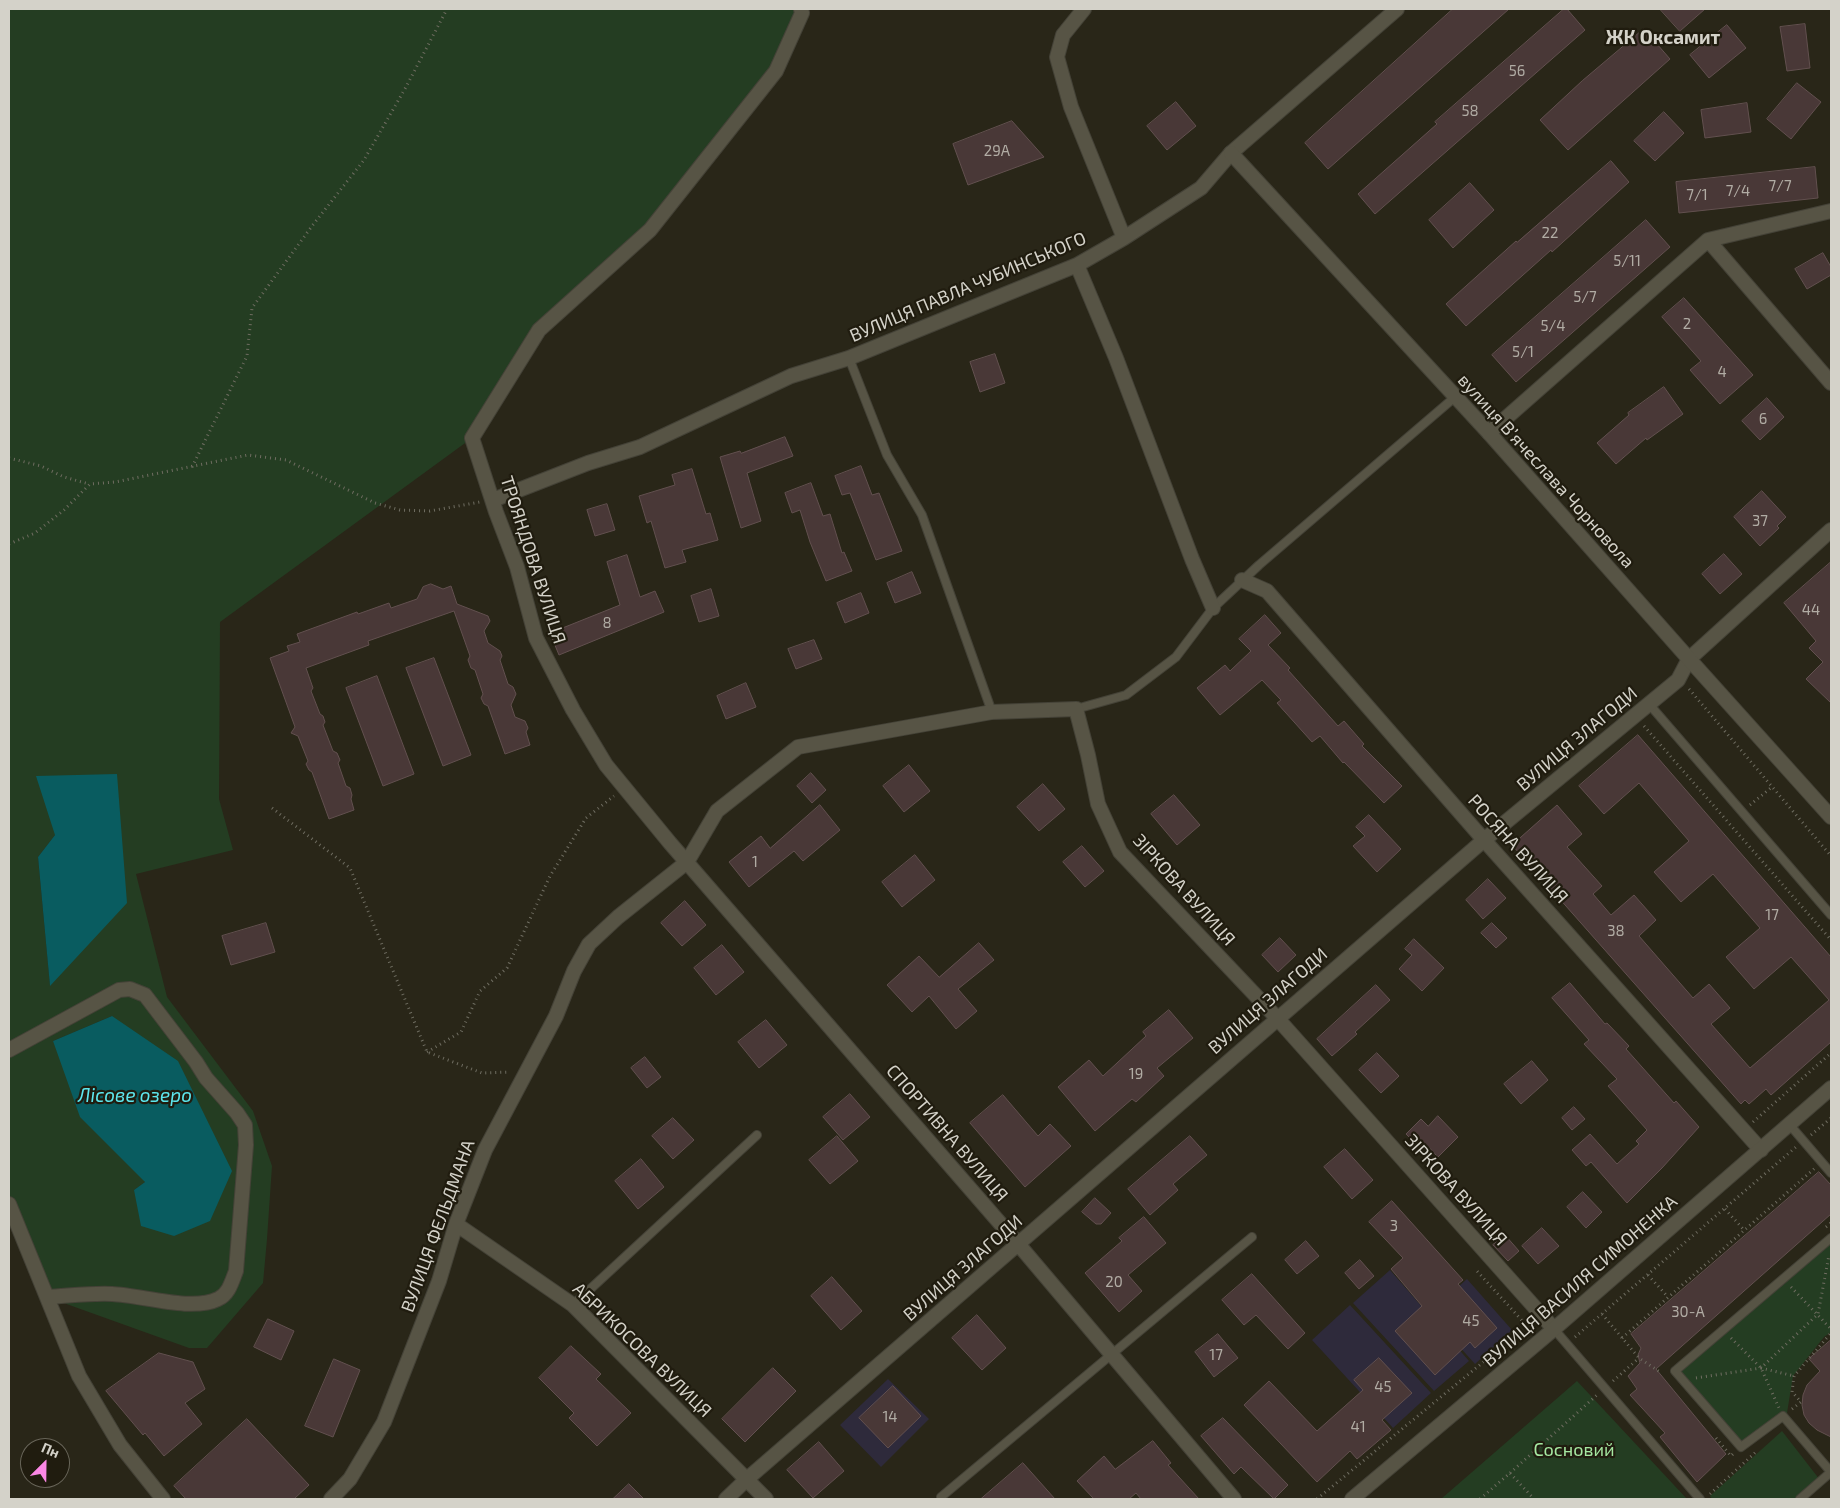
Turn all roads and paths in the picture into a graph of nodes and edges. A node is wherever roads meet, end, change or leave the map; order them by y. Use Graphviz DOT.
graph roads {
  1 [pos="447,9"];
  2 [pos="801,9"];
  3 [pos="1084,9"];
  4 [pos="1397,9"];
  5 [pos="1231,153"];
  6 [pos="1831,211"];
  7 [pos="1124,238"];
  8 [pos="1708,240"];
  9 [pos="1077,265"];
  10 [pos="849,358"];
  11 [pos="1831,383"];
  12 [pos="1456,397"];
  13 [pos="1489,433"];
  14 [pos="9,458"];
  15 [pos="192,467"];
  16 [pos="90,484"];
  17 [pos="493,500"];
  18 [pos="1831,530"];
  19 [pos="9,544"];
  20 [pos="1242,580"];
  21 [pos="1213,608"];
  22 [pos="1689,659"];
  23 [pos="1686,686"];
  24 [pos="1649,704"];
  25 [pos="1076,709"];
  26 [pos="992,712"];
  27 [pos="1643,725"];
  28 [pos="624,787"];
  29 [pos="1772,787"];
  30 [pos="272,808"];
  31 [pos="1742,812"];
  32 [pos="1831,817"];
  33 [pos="1484,840"];
  34 [pos="1831,856"];
  35 [pos="687,862"];
  36 [pos="1831,915"];
  37 [pos="1831,940"];
  38 [pos="1277,1018"];
  39 [pos="9,1050"];
  40 [pos="427,1052"];
  41 [pos="1831,1054"];
  42 [pos="511,1072"];
  43 [pos="1831,1088"];
  44 [pos="1831,1118"];
  45 [pos="1789,1124"];
  46 [pos="1744,1130"];
  47 [pos="757,1135"];
  48 [pos="1810,1136"];
  49 [pos="1803,1142"];
  50 [pos="1761,1150"];
  51 [pos="1817,1166"];
  52 [pos="1831,1173"];
  53 [pos="9,1204"];
  54 [pos="1725,1209"];
  55 [pos="456,1224"];
  56 [pos="1744,1230"];
  57 [pos="1252,1237"];
  58 [pos="1831,1238"];
  59 [pos="1019,1245"];
  60 [pos="1830,1249"];
  61 [pos="1476,1270"];
  62 [pos="1648,1275"];
  63 [pos="1784,1279"];
  64 [pos="46,1297"];
  65 [pos="1668,1297"];
  66 [pos="572,1305"];
  67 [pos="1602,1314"];
  68 [pos="1818,1314"];
  69 [pos="1554,1329"];
  70 [pos="1831,1329"];
  71 [pos="1724,1330"];
  72 [pos="1831,1333"];
  73 [pos="1622,1338"];
  74 [pos="1567,1344"];
  75 [pos="1111,1354"];
  76 [pos="1639,1358"];
  77 [pos="1760,1368"];
  78 [pos="1660,1372"];
  79 [pos="1794,1376"];
  80 [pos="1683,1380"];
  81 [pos="1608,1386"];
  82 [pos="1783,1416"];
  83 [pos="1762,1448"];
  84 [pos="1831,1472"];
  85 [pos="1510,1473"];
  86 [pos="747,1479"];
  87 [pos="941,1497"];
  88 [pos="1703,1498"];
  89 [pos="163,1499"];
  90 [pos="331,1499"];
  91 [pos="726,1499"];
  92 [pos="766,1499"];
  93 [pos="1234,1499"];
  94 [pos="1317,1499"];
  95 [pos="1352,1499"];
  96 [pos="1480,1499"];
  97 [pos="1534,1499"];
  98 [pos="1800,1499"];
  1 -- 15 [label="path"];
  2 -- 17 [label="street, ТРОЯНДОВА ВУЛИЦЯ"];
  3 -- 7 [label="street"];
  4 -- 5 [label="street, ВУЛИЦЯ ПАВЛА ЧУБИНСЬКОГО"];
  5 -- 7 [label="street, ВУЛИЦЯ ПАВЛА ЧУБИНСЬКОГО"];
  5 -- 12 [label="street, вулиця Вʼячеслава Чорновола"];
  6 -- 8 [label="street"];
  7 -- 9 [label="street, ВУЛИЦЯ ПАВЛА ЧУБИНСЬКОГО"];
  8 -- 11 [label="street"];
  8 -- 13 [label="street"];
  9 -- 10 [label="street, ВУЛИЦЯ ПАВЛА ЧУБИНСЬКОГО"];
  9 -- 21 [label="street"];
  10 -- 17 [label="street, ВУЛИЦЯ ПАВЛА ЧУБИНСЬКОГО"];
  10 -- 26 [label="lane"];
  12 -- 13 [label="street, вулиця Вʼячеслава Чорновола"];
  12 -- 20 [label="lane"];
  13 -- 22 [label="street, вулиця Вʼячеслава Чорновола"];
  14 -- 16 [label="path"];
  15 -- 16 [label="path"];
  15 -- 17 [label="path"];
  16 -- 19 [label="path"];
  17 -- 28 [label="street, ТРОЯНДОВА ВУЛИЦЯ"];
  18 -- 22 [label="street, ВУЛИЦЯ ЗЛАГОДИ"];
  20 -- 21 [label="lane"];
  20 -- 33 [label="street, РОСЯНА ВУЛИЦЯ"];
  21 -- 25 [label="lane"];
  22 -- 24 [label="street, ВУЛИЦЯ ЗЛАГОДИ"];
  22 -- 32 [label="street, вулиця Вʼячеслава Чорновола"];
  23 -- 29 [label="path"];
  24 -- 31 [label="lane"];
  24 -- 33 [label="street, ВУЛИЦЯ ЗЛАГОДИ"];
  25 -- 26 [label="street"];
  25 -- 38 [label="street, ЗІРКОВА ВУЛИЦЯ"];
  26 -- 35 [label="street"];
  27 -- 37 [label="path"];
  28 -- 35 [label="street, ТРОЯНДОВА ВУЛИЦЯ"];
  28 -- 40 [label="path"];
  29 -- 31 [label="path"];
  29 -- 34 [label="path"];
  30 -- 40 [label="path"];
  31 -- 36 [label="lane"];
  33 -- 38 [label="street, ВУЛИЦЯ ЗЛАГОДИ"];
  33 -- 46 [label="street, РОСЯНА ВУЛИЦЯ"];
  35 -- 55 [label="street, ВУЛИЦЯ ФЕЛЬДМАНА"];
  35 -- 59 [label="street, СПОРТИВНА ВУЛИЦЯ"];
  38 -- 59 [label="street, ВУЛИЦЯ ЗЛАГОДИ"];
  38 -- 69 [label="street, ЗІРКОВА ВУЛИЦЯ"];
  39 -- 64 [label="street"];
  40 -- 42 [label="path"];
  41 -- 46 [label="path"];
  43 -- 45 [label="street, ВУЛИЦЯ ВАСИЛЯ СИМОНЕНКА"];
  44 -- 48 [label="path"];
  45 -- 50 [label="street, ВУЛИЦЯ ВАСИЛЯ СИМОНЕНКА"];
  45 -- 52 [label="lane"];
  46 -- 50 [label="street, РОСЯНА ВУЛИЦЯ"];
  47 -- 66 [label="lane"];
  49 -- 54 [label="path"];
  50 -- 69 [label="street, ВУЛИЦЯ ВАСИЛЯ СИМОНЕНКА"];
  51 -- 56 [label="path"];
  53 -- 64 [label="street"];
  54 -- 56 [label="path"];
  54 -- 62 [label="path"];
  55 -- 66 [label="street, АБРИКОСОВА ВУЛИЦЯ"];
  55 -- 90 [label="street, ВУЛИЦЯ ФЕЛЬДМАНА"];
  56 -- 65 [label="path"];
  57 -- 75 [label="lane"];
  58 -- 63 [label="lane"];
  59 -- 75 [label="street, СПОРТИВНА ВУЛИЦЯ"];
  59 -- 86 [label="street, ВУЛИЦЯ ЗЛАГОДИ"];
  60 -- 68 [label="path"];
  61 -- 94 [label="path"];
  62 -- 65 [label="path"];
  62 -- 67 [label="path"];
  63 -- 68 [label="path"];
  63 -- 71 [label="lane"];
  64 -- 89 [label="street"];
  65 -- 73 [label="path"];
  66 -- 86 [label="street, АБРИКОСОВА ВУЛИЦЯ"];
  67 -- 73 [label="path"];
  67 -- 74 [label="path"];
  68 -- 70 [label="path"];
  68 -- 77 [label="path"];
  69 -- 74 [label="lane"];
  69 -- 95 [label="street, ВУЛИЦЯ ВАСИЛЯ СИМОНЕНКА"];
  71 -- 77 [label="path"];
  71 -- 80 [label="lane"];
  72 -- 79 [label="path"];
  73 -- 76 [label="path"];
  74 -- 81 [label="lane"];
  75 -- 87 [label="lane"];
  75 -- 93 [label="street, СПОРТИВНА ВУЛИЦЯ"];
  76 -- 78 [label="path"];
  76 -- 81 [label="path"];
  77 -- 79 [label="path"];
  77 -- 80 [label="path"];
  77 -- 82 [label="path"];
  79 -- 82 [label="path"];
  80 -- 82 [label="lane"];
  81 -- 85 [label="path"];
  81 -- 88 [label="lane"];
  82 -- 84 [label="lane"];
  83 -- 88 [label="path"];
  84 -- 98 [label="lane"];
  85 -- 96 [label="path"];
  85 -- 97 [label="path"];
  86 -- 91 [label="street, ВУЛИЦЯ ЗЛАГОДИ"];
  86 -- 92 [label="street, АБРИКОСОВА ВУЛИЦЯ"];
}
